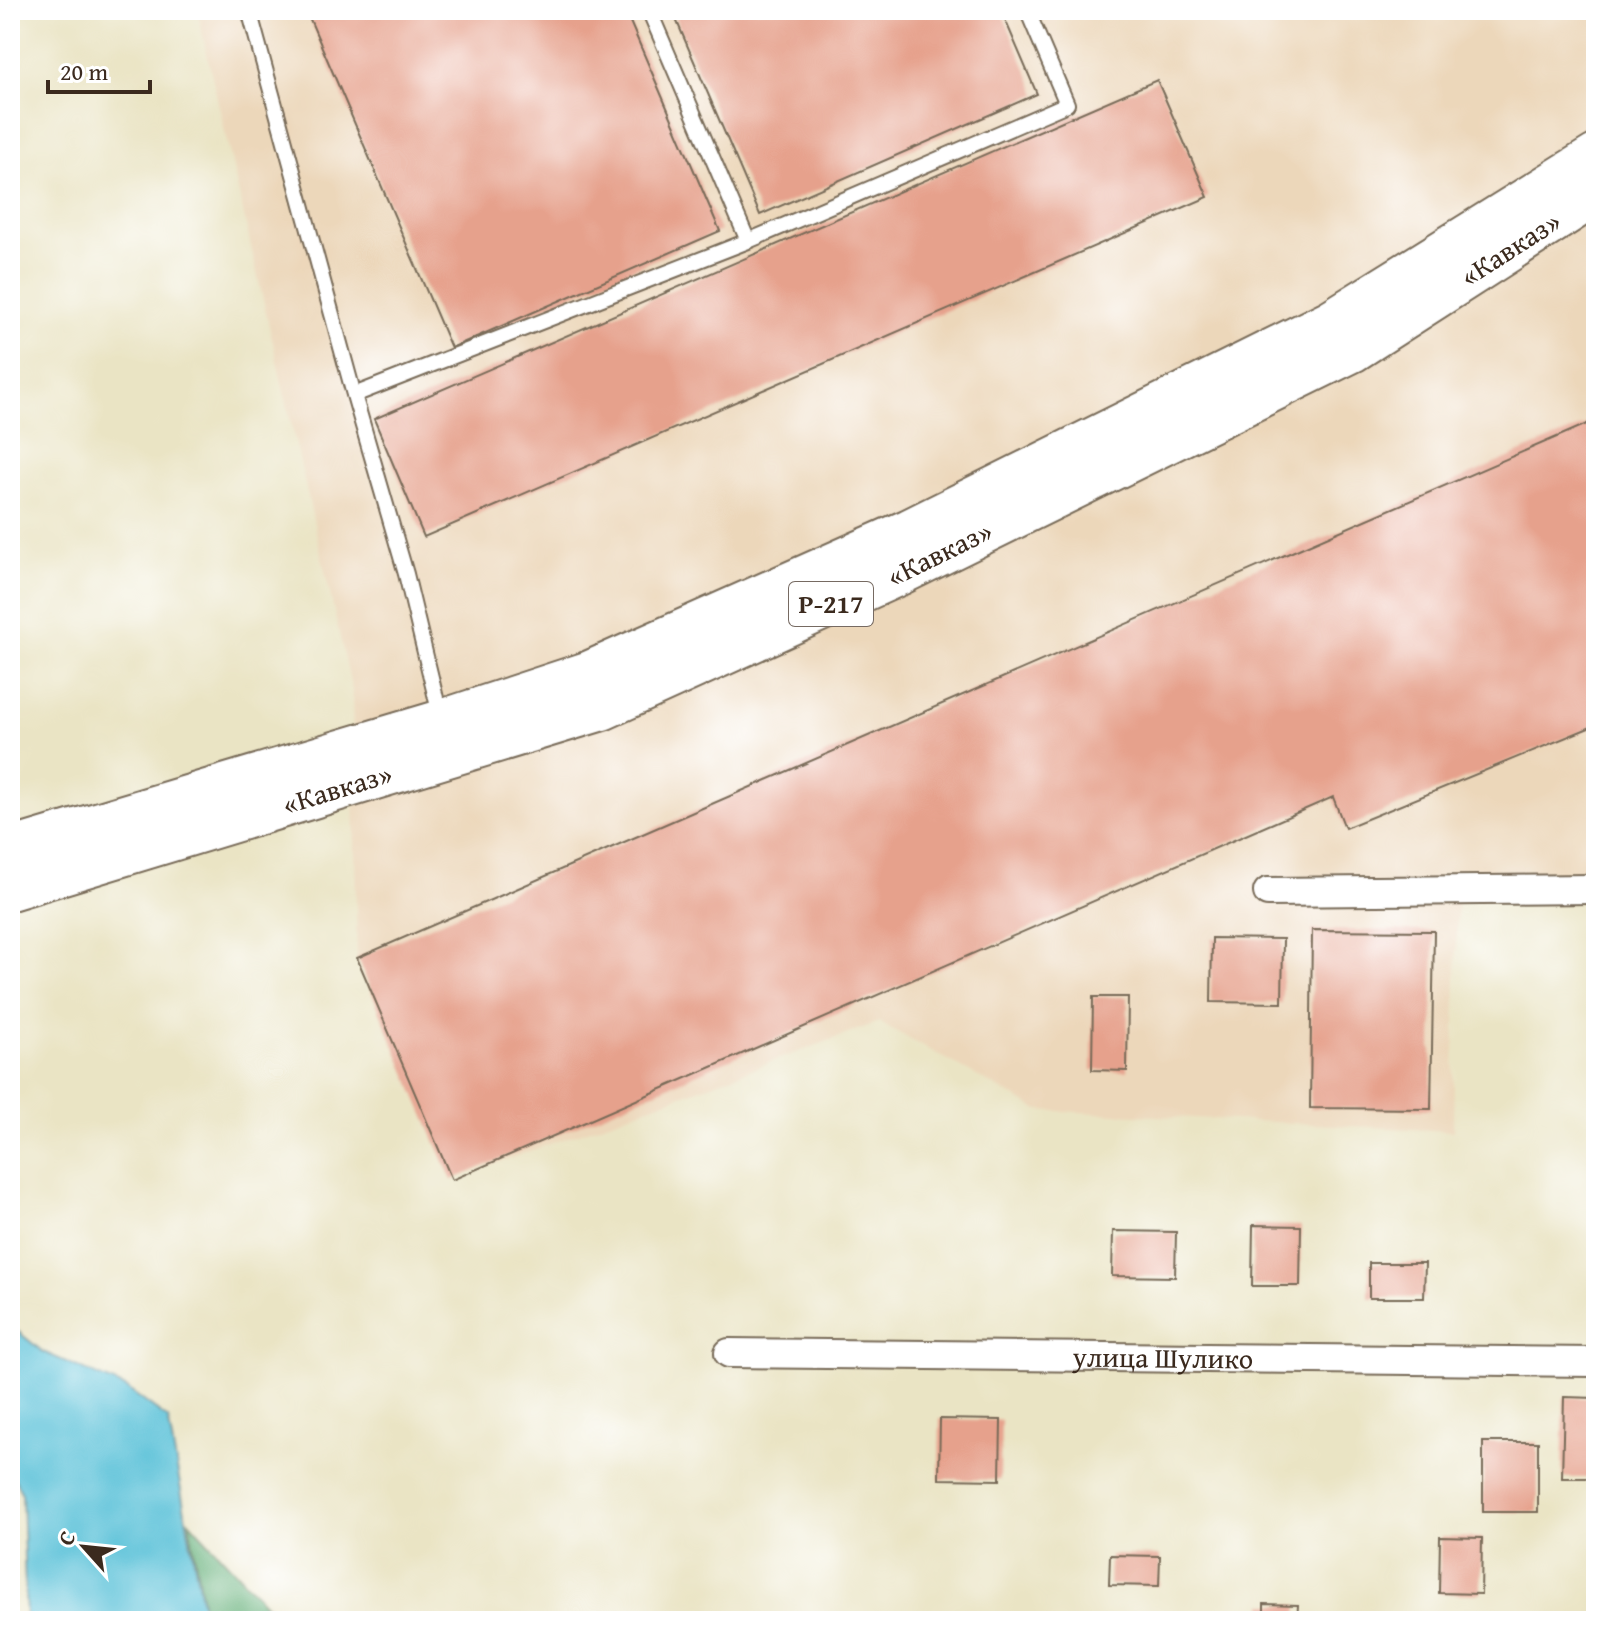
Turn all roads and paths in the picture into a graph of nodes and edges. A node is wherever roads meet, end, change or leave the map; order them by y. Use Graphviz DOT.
graph roads {
  1 [pos="249,10"];
  2 [pos="649,10"];
  3 [pos="1027,10"];
  4 [pos="1596,157"];
  5 [pos="1596,193"];
  6 [pos="748,241"];
  7 [pos="354,395"];
  8 [pos="442,722"];
  9 [pos="10,851"];
  10 [pos="10,888"];
  11 [pos="1596,889"];
  12 [pos="1268,892"];
  13 [pos="729,1353"];
  14 [pos="1596,1362"];
  1 -- 7 [label="lane"];
  2 -- 6 [label="lane"];
  3 -- 6 [label="lane"];
  4 -- 8 [label="main road, «Кавказ» / Р-217"];
  5 -- 10 [label="main road, «Кавказ» / Р-217"];
  6 -- 7 [label="lane"];
  7 -- 8 [label="lane"];
  8 -- 9 [label="main road, «Кавказ» / Р-217"];
  11 -- 12 [label="street"];
  13 -- 14 [label="street, улица Шулико"];
}
